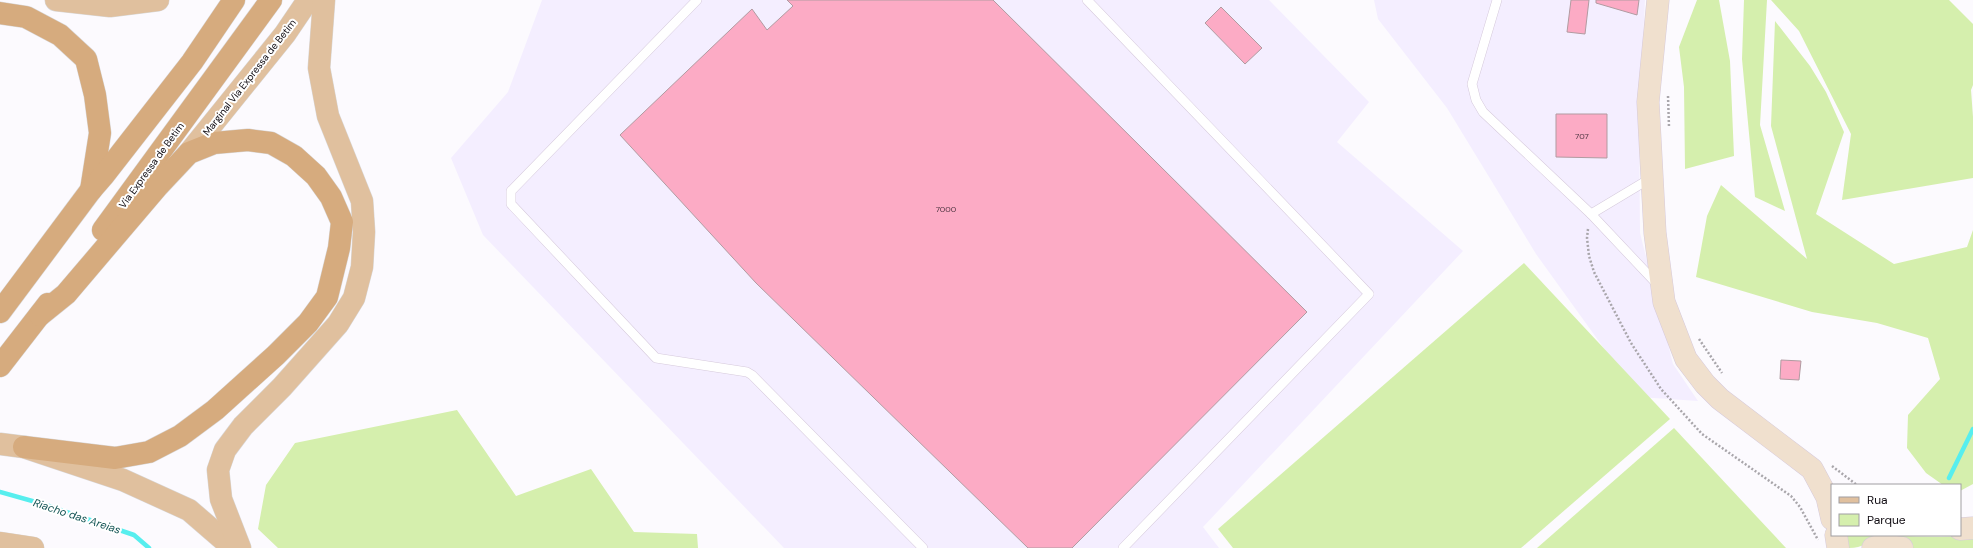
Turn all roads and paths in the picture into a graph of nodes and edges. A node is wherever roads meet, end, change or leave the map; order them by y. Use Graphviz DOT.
graph roads {
  1 [pos="56,0"];
  2 [pos="158,0"];
  3 [pos="234,0"];
  4 [pos="271,0"];
  5 [pos="308,0"];
  6 [pos="324,0"];
  7 [pos="697,0"];
  8 [pos="1087,0"];
  9 [pos="1497,0"];
  10 [pos="1658,0"];
  11 [pos="0,13"];
  12 [pos="1668,94"];
  13 [pos="1669,134"];
  14 [pos="189,153"];
  15 [pos="1652,178"];
  16 [pos="91,190"];
  17 [pos="1591,214"];
  18 [pos="1662,289"];
  19 [pos="3,308"];
  20 [pos="35,322"];
  21 [pos="1696,335"];
  22 [pos="0,366"];
  23 [pos="1722,374"];
  24 [pos="0,444"];
  25 [pos="24,447"];
  26 [pos="1819,465"];
  27 [pos="1832,484"];
  28 [pos="1855,484"];
  29 [pos="1831,515"];
  30 [pos="1973,528"];
  31 [pos="1961,529"];
  32 [pos="1831,542"];
  33 [pos="0,543"];
  34 [pos="33,548"];
  35 [pos="233,548"];
  36 [pos="240,548"];
  37 [pos="923,548"];
  38 [pos="1123,548"];
  39 [pos="1873,548"];
  40 [pos="1902,548"];
  1 -- 2 [label="main road"];
  3 -- 16 [label="highway"];
  4 -- 20 [label="highway, Via Expressa de Betim"];
  5 -- 14 [label="main road, Marginal Via Expressa de Betim"];
  6 -- 36 [label="main road"];
  7 -- 37 [label="lane"];
  8 -- 38 [label="lane"];
  9 -- 17 [label="lane"];
  10 -- 15 [label="main road"];
  11 -- 16 [label="highway"];
  12 -- 13 [label="path"];
  14 -- 20 [label="highway"];
  14 -- 25 [label="highway"];
  15 -- 17 [label="lane"];
  15 -- 18 [label="main road"];
  16 -- 19 [label="highway"];
  17 -- 18 [label="lane"];
  17 -- 32 [label="path"];
  18 -- 26 [label="main road"];
  20 -- 22 [label="highway"];
  21 -- 23 [label="path"];
  24 -- 25 [label="main road"];
  25 -- 35 [label="main road"];
  26 -- 27 [label="main road"];
  26 -- 28 [label="path"];
  26 -- 29 [label="main road"];
  30 -- 31 [label="main road"];
  33 -- 34 [label="main road"];
  39 -- 40 [label="main road"];
}
